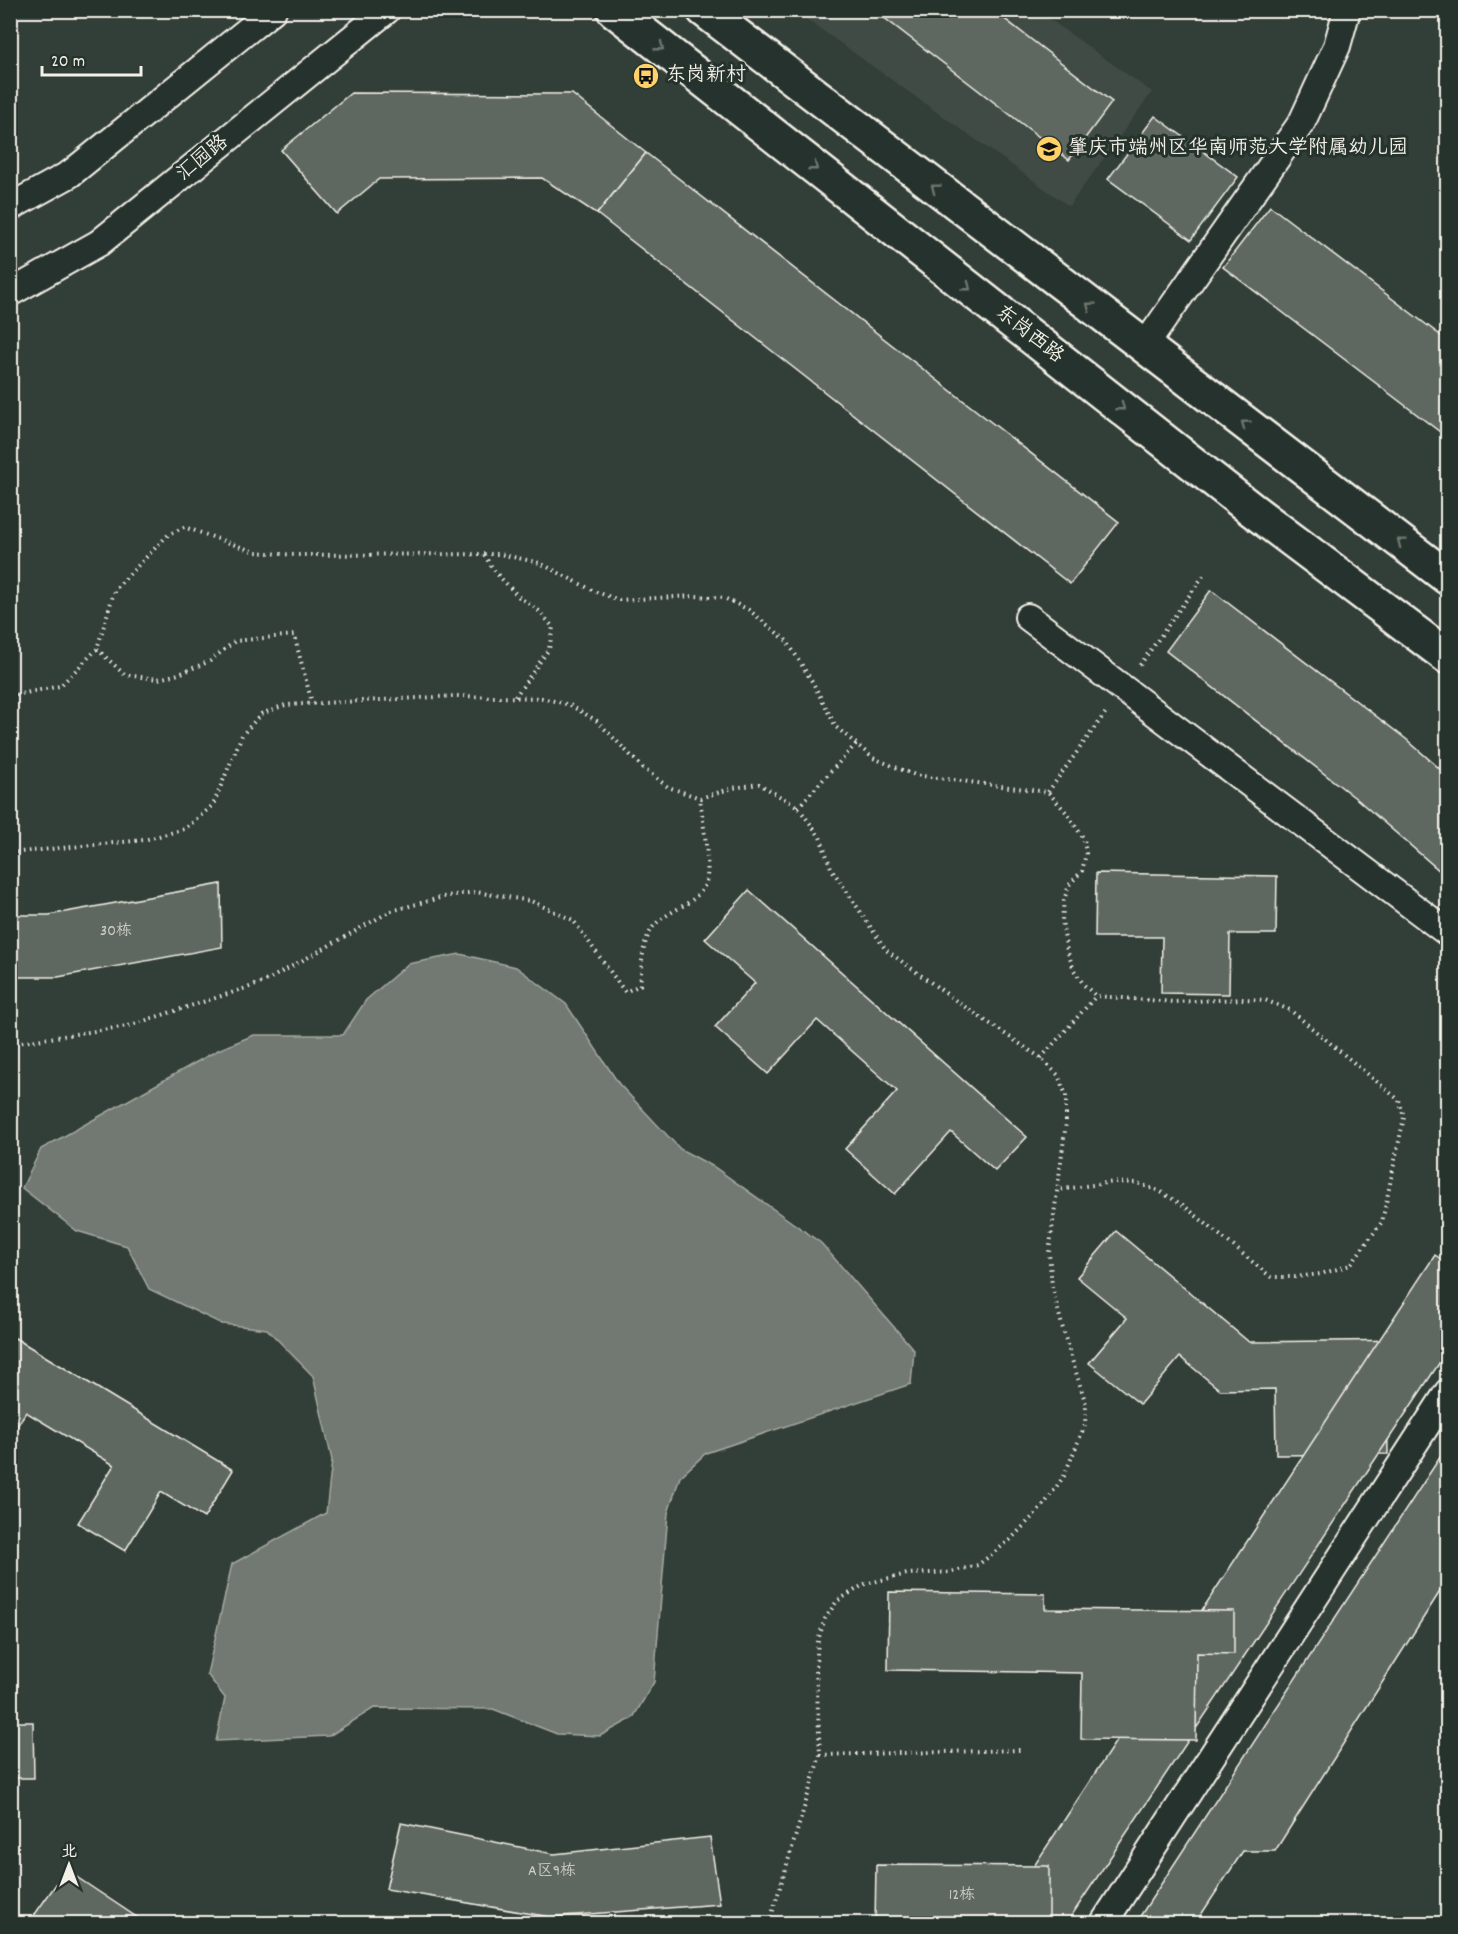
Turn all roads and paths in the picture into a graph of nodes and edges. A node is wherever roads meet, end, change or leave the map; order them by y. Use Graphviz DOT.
graph roads {
  1 [pos="273,10"];
  2 [pos="387,10"];
  3 [pos="614,10"];
  4 [pos="704,10"];
  5 [pos="1347,10"];
  6 [pos="10,207"];
  7 [pos="10,293"];
  8 [pos="1144,347"];
  9 [pos="484,554"];
  10 [pos="1206,572"];
  11 [pos="1448,578"];
  12 [pos="1028,617"];
  13 [pos="97,649"];
  14 [pos="1448,657"];
  15 [pos="1123,688"];
  16 [pos="10,696"];
  17 [pos="515,697"];
  18 [pos="312,703"];
  19 [pos="856,744"];
  20 [pos="1048,792"];
  21 [pos="700,798"];
  22 [pos="798,807"];
  23 [pos="10,853"];
  24 [pos="1448,933"];
  25 [pos="1096,996"];
  26 [pos="10,1044"];
  27 [pos="1041,1058"];
  28 [pos="1058,1190"];
  29 [pos="1448,1392"];
  30 [pos="1022,1750"];
  31 [pos="820,1755"];
  32 [pos="769,1923"];
  33 [pos="1103,1923"];
  1 -- 6 [label="street"];
  2 -- 7 [label="street, 汇园路"];
  3 -- 14 [label="main road, 东岗西路, one-way"];
  8 -- 4 [label="main road, one-way"];
  5 -- 8 [label="street"];
  11 -- 8 [label="main road, one-way"];
  9 -- 13 [label="path"];
  9 -- 17 [label="path"];
  9 -- 19 [label="path"];
  10 -- 15 [label="path"];
  12 -- 15 [label="street"];
  13 -- 16 [label="path"];
  13 -- 18 [label="path"];
  15 -- 20 [label="path"];
  15 -- 24 [label="street"];
  17 -- 18 [label="path"];
  17 -- 21 [label="path"];
  18 -- 23 [label="path"];
  19 -- 20 [label="path"];
  19 -- 22 [label="path"];
  20 -- 25 [label="path"];
  21 -- 22 [label="path"];
  21 -- 26 [label="path"];
  22 -- 27 [label="path"];
  25 -- 27 [label="path"];
  25 -- 28 [label="path"];
  27 -- 28 [label="path"];
  28 -- 31 [label="path"];
  29 -- 33 [label="street"];
  30 -- 31 [label="path"];
  31 -- 32 [label="path"];
}
